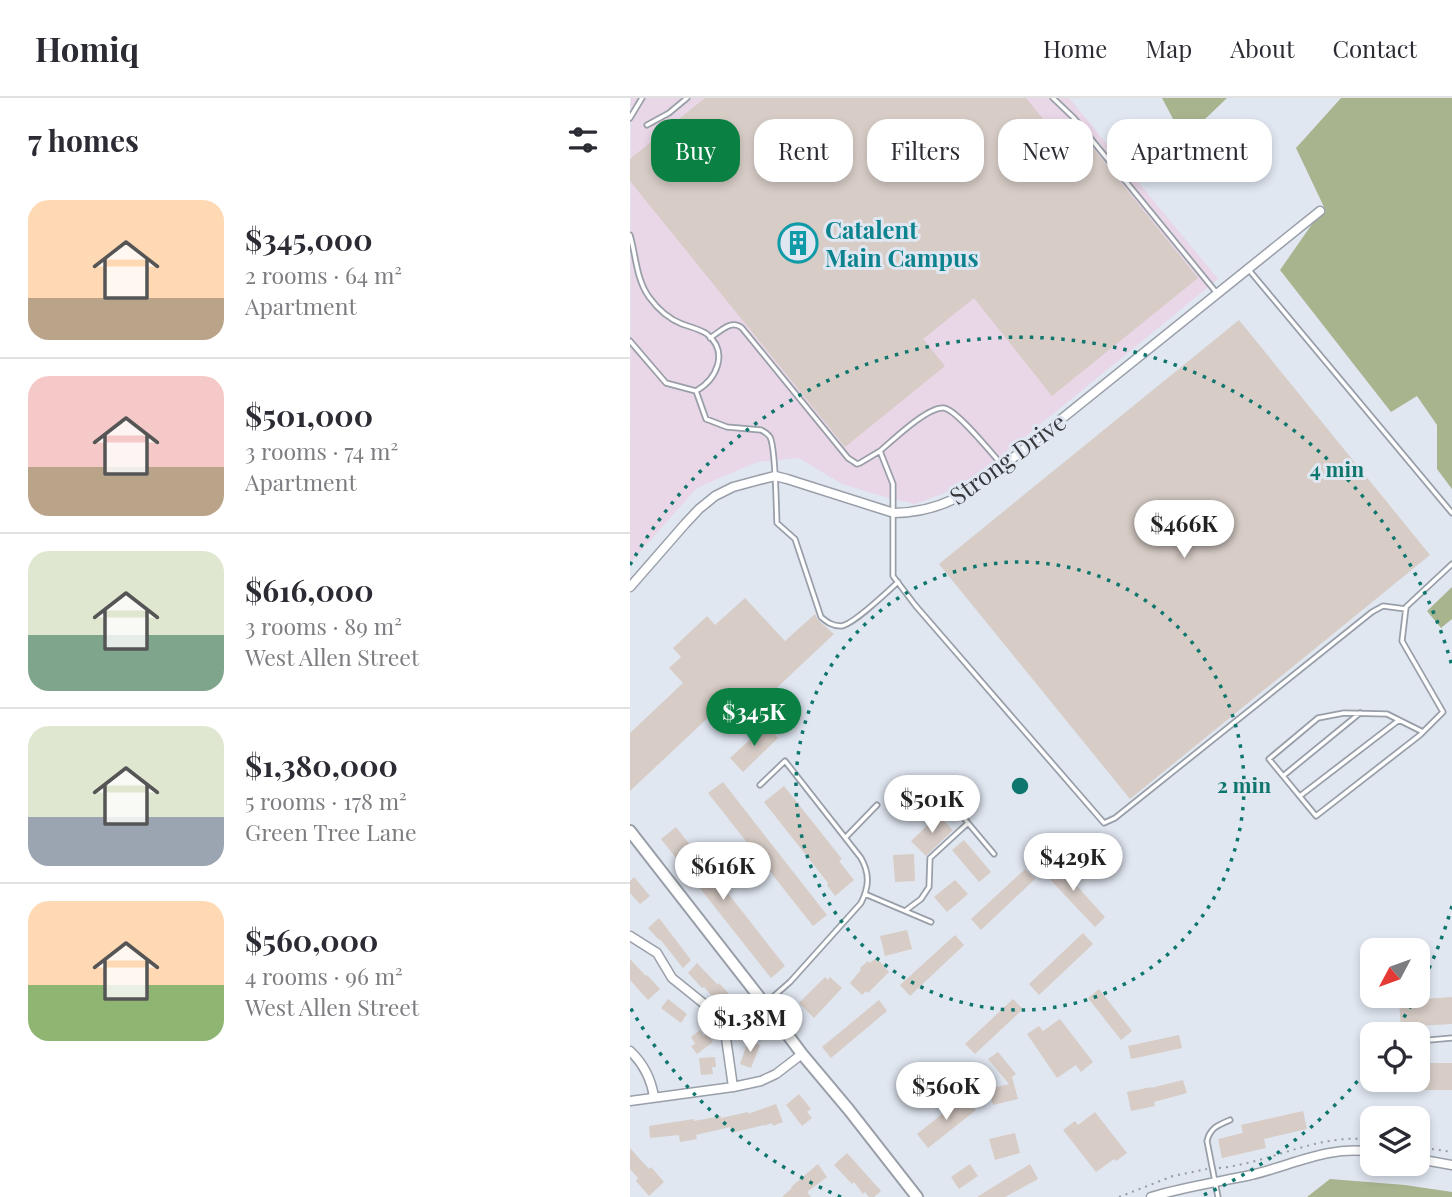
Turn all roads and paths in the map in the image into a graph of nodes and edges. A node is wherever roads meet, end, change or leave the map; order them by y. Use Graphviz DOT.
graph roads {
  1 [pos="642,98"];
  2 [pos="687,98"];
  3 [pos="1053,98"];
  4 [pos="630,118"];
  5 [pos="647,125"];
  6 [pos="1320,211"];
  7 [pos="630,235"];
  8 [pos="1249,270"];
  9 [pos="1218,294"];
  10 [pos="710,338"];
  11 [pos="630,341"];
  12 [pos="696,391"];
  13 [pos="880,451"];
  14 [pos="1003,466"];
  15 [pos="775,477"];
  16 [pos="894,513"];
  17 [pos="1452,513"];
  18 [pos="1452,564"];
  19 [pos="898,582"];
  20 [pos="630,587"];
  21 [pos="1406,609"];
  22 [pos="1360,713"];
  23 [pos="1399,720"];
  24 [pos="1423,732"];
  25 [pos="1283,776"];
  26 [pos="760,785"];
  27 [pos="1300,796"];
  28 [pos="951,802"];
  29 [pos="877,805"];
  30 [pos="968,823"];
  31 [pos="630,831"];
  32 [pos="846,837"];
  33 [pos="994,854"];
  34 [pos="865,894"];
  35 [pos="905,911"];
  36 [pos="931,922"];
  37 [pos="630,936"];
  38 [pos="765,1004"];
  39 [pos="1452,1038"];
  40 [pos="1430,1040"];
  41 [pos="630,1051"];
  42 [pos="802,1055"];
  43 [pos="733,1087"];
  44 [pos="653,1097"];
  45 [pos="630,1101"];
  46 [pos="1230,1120"];
  47 [pos="1360,1140"];
  48 [pos="1430,1149"];
  49 [pos="1360,1150"];
  50 [pos="1452,1152"];
  51 [pos="1430,1161"];
  52 [pos="1452,1165"];
  53 [pos="1211,1168"];
  54 [pos="1214,1182"];
  55 [pos="917,1197"];
  56 [pos="1119,1197"];
  57 [pos="1151,1197"];
  58 [pos="1218,1197"];
  1 -- 4 [label="lane"];
  2 -- 5 [label="lane"];
  3 -- 9 [label="lane"];
  6 -- 8 [label="street, Strong Drive"];
  7 -- 10 [label="lane"];
  8 -- 9 [label="street, Strong Drive"];
  8 -- 17 [label="lane"];
  9 -- 14 [label="street, Strong Drive"];
  10 -- 12 [label="lane"];
  10 -- 13 [label="lane"];
  11 -- 12 [label="lane"];
  12 -- 15 [label="lane"];
  13 -- 14 [label="lane"];
  13 -- 16 [label="lane"];
  14 -- 16 [label="street, Strong Drive"];
  15 -- 16 [label="street, Strong Drive"];
  15 -- 19 [label="lane"];
  15 -- 20 [label="street, Strong Drive"];
  16 -- 19 [label="lane"];
  18 -- 21 [label="lane"];
  19 -- 21 [label="lane"];
  21 -- 24 [label="lane"];
  22 -- 23 [label="lane"];
  22 -- 25 [label="lane"];
  22 -- 25 [label="lane"];
  23 -- 24 [label="lane"];
  23 -- 27 [label="lane"];
  24 -- 27 [label="lane"];
  25 -- 27 [label="lane"];
  26 -- 32 [label="lane"];
  28 -- 30 [label="lane"];
  29 -- 32 [label="lane"];
  30 -- 33 [label="lane"];
  30 -- 35 [label="lane"];
  31 -- 38 [label="street"];
  32 -- 34 [label="lane"];
  34 -- 35 [label="lane"];
  34 -- 38 [label="lane"];
  35 -- 36 [label="lane"];
  37 -- 43 [label="street"];
  38 -- 42 [label="street"];
  39 -- 40 [label="lane"];
  41 -- 44 [label="street"];
  42 -- 43 [label="street"];
  42 -- 55 [label="street"];
  43 -- 44 [label="street"];
  44 -- 45 [label="street"];
  46 -- 53 [label="lane"];
  47 -- 53 [label="path"];
  48 -- 50 [label="path"];
  49 -- 54 [label="street"];
  51 -- 52 [label="street"];
  53 -- 54 [label="lane"];
  53 -- 56 [label="path"];
  54 -- 57 [label="street"];
  54 -- 58 [label="lane"];
}
